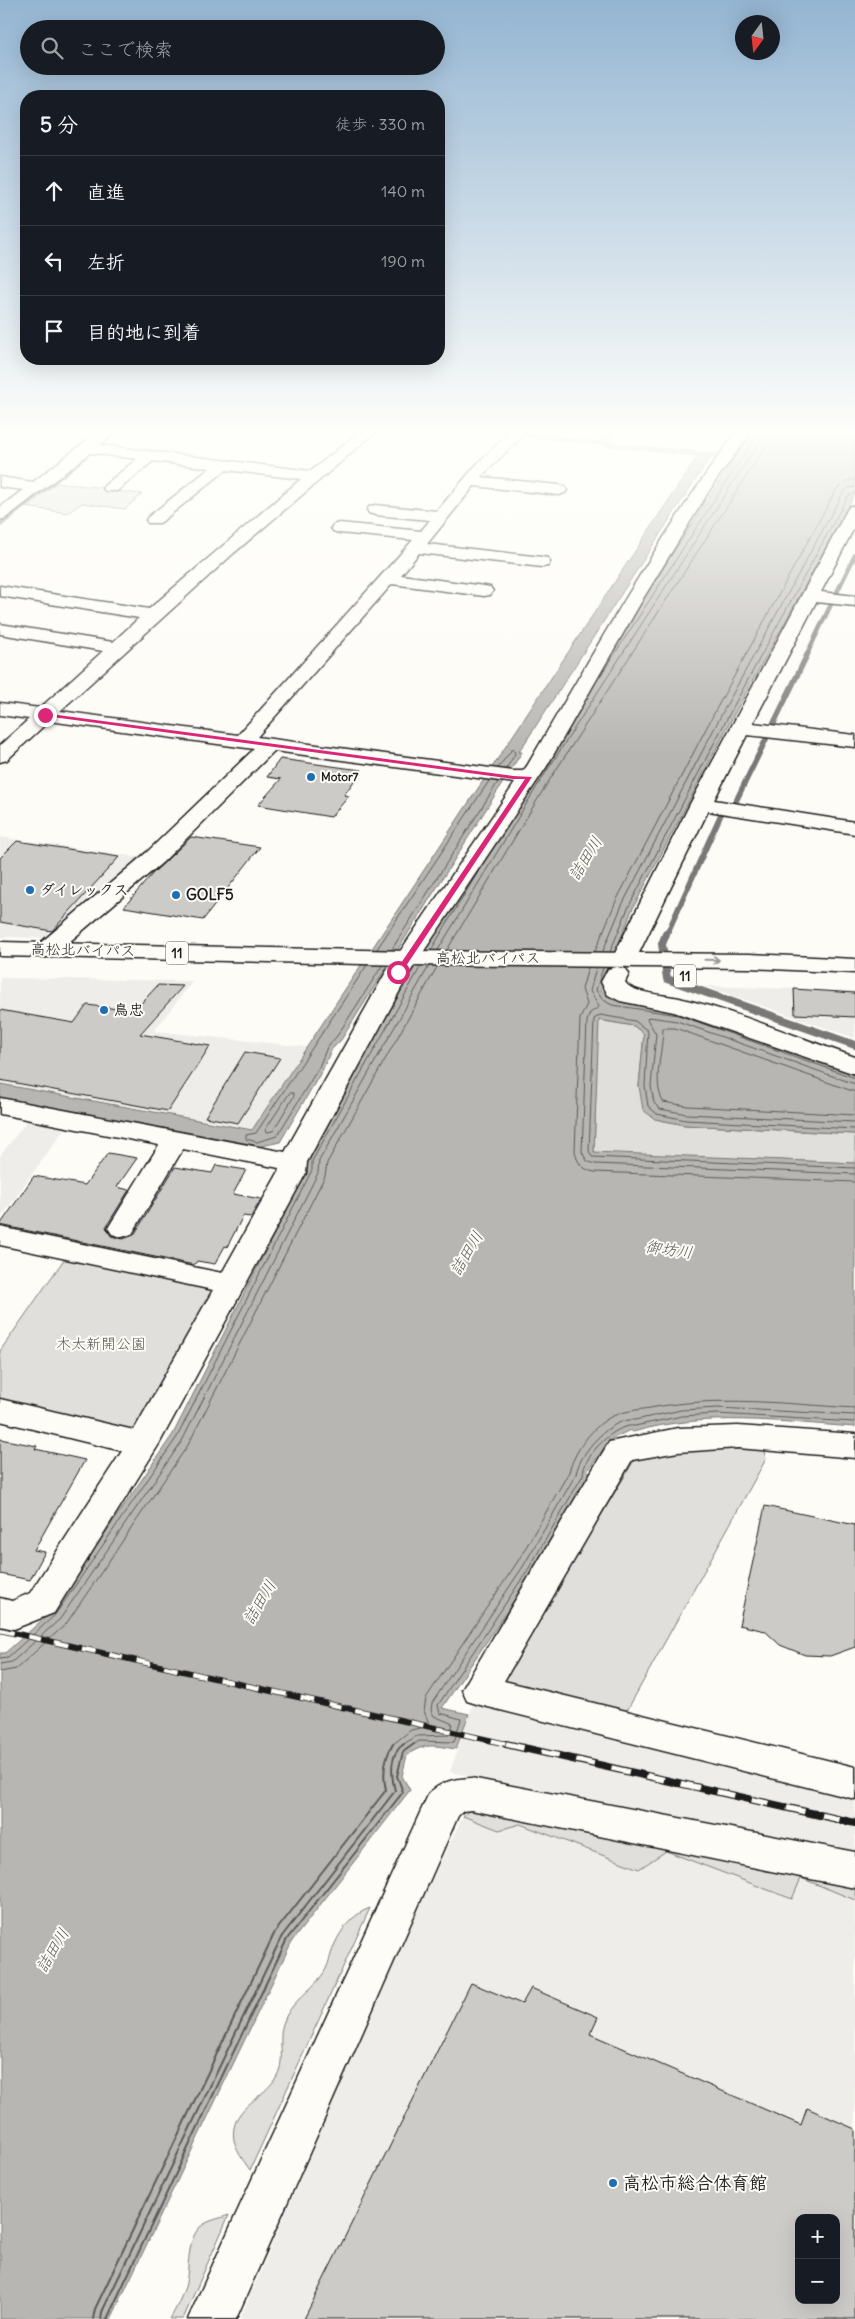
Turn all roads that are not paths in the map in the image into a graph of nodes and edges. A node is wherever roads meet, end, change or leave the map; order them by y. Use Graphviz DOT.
graph roads {
  1 [pos="240,539"];
  2 [pos="404,539"];
  3 [pos="422,539"];
  4 [pos="671,539"];
  5 [pos="842,539"];
  6 [pos="420,542"];
  7 [pos="542,562"];
  8 [pos="387,578"];
  9 [pos="484,590"];
  10 [pos="0,591"];
  11 [pos="817,597"];
  12 [pos="849,601"];
  13 [pos="152,615"];
  14 [pos="0,629"];
  15 [pos="117,648"];
  16 [pos="0,709"];
  17 [pos="45,715"];
  18 [pos="749,730"];
  19 [pos="243,741"];
  20 [pos="855,741"];
  21 [pos="269,745"];
  22 [pos="0,756"];
  23 [pos="521,777"];
  24 [pos="708,805"];
  25 [pos="855,828"];
  26 [pos="0,949"];
  27 [pos="46,950"];
  28 [pos="0,964"];
  29 [pos="349,964"];
  30 [pos="403,965"];
  31 [pos="619,966"];
  32 [pos="855,966"];
  33 [pos="749,969"];
  34 [pos="855,980"];
  35 [pos="855,1066"];
  36 [pos="0,1106"];
  37 [pos="176,1139"];
  38 [pos="293,1162"];
  39 [pos="122,1228"];
  40 [pos="1,1236"];
  41 [pos="231,1284"];
  42 [pos="0,1410"];
  43 [pos="143,1444"];
  44 [pos="855,1446"];
  45 [pos="0,1612"];
  46 [pos="855,1783"];
  47 [pos="855,1870"];
  48 [pos="212,2319"];
  1 -- 13 [label="main road"];
  2 -- 6 [label="main road"];
  3 -- 6 [label="main road"];
  4 -- 23 [label="main road"];
  5 -- 11 [label="main road"];
  6 -- 7 [label="main road"];
  6 -- 8 [label="main road"];
  8 -- 9 [label="main road"];
  8 -- 19 [label="main road"];
  10 -- 13 [label="main road"];
  11 -- 12 [label="main road"];
  11 -- 18 [label="main road"];
  13 -- 15 [label="main road"];
  14 -- 15 [label="main road"];
  15 -- 17 [label="main road"];
  16 -- 17 [label="main road"];
  17 -- 19 [label="main road"];
  17 -- 22 [label="main road"];
  18 -- 20 [label="main road"];
  18 -- 24 [label="main road"];
  19 -- 21 [label="main road"];
  21 -- 23 [label="main road"];
  21 -- 27 [label="main road"];
  23 -- 30 [label="main road"];
  24 -- 25 [label="main road"];
  24 -- 31 [label="main road"];
  26 -- 27 [label="main road, 高松北バイパス / 11"];
  27 -- 29 [label="main road, 高松北バイパス / 11"];
  28 -- 29 [label="main road, 高松北バイパス / 11"];
  29 -- 30 [label="main road, 高松北バイパス / 11"];
  30 -- 31 [label="main road, 高松北バイパス / 11"];
  30 -- 38 [label="main road"];
  31 -- 33 [label="main road, 高松北バイパス / 11"];
  31 -- 35 [label="main road"];
  32 -- 33 [label="main road, 高松北バイパス / 11"];
  33 -- 34 [label="main road, 高松北バイパス / 11"];
  36 -- 37 [label="main road"];
  37 -- 38 [label="main road"];
  37 -- 39 [label="main road"];
  38 -- 41 [label="main road"];
  40 -- 41 [label="main road"];
  41 -- 43 [label="main road"];
  42 -- 43 [label="main road"];
  43 -- 45 [label="main road"];
  44 -- 46 [label="main road"];
  47 -- 48 [label="main road"];
}
